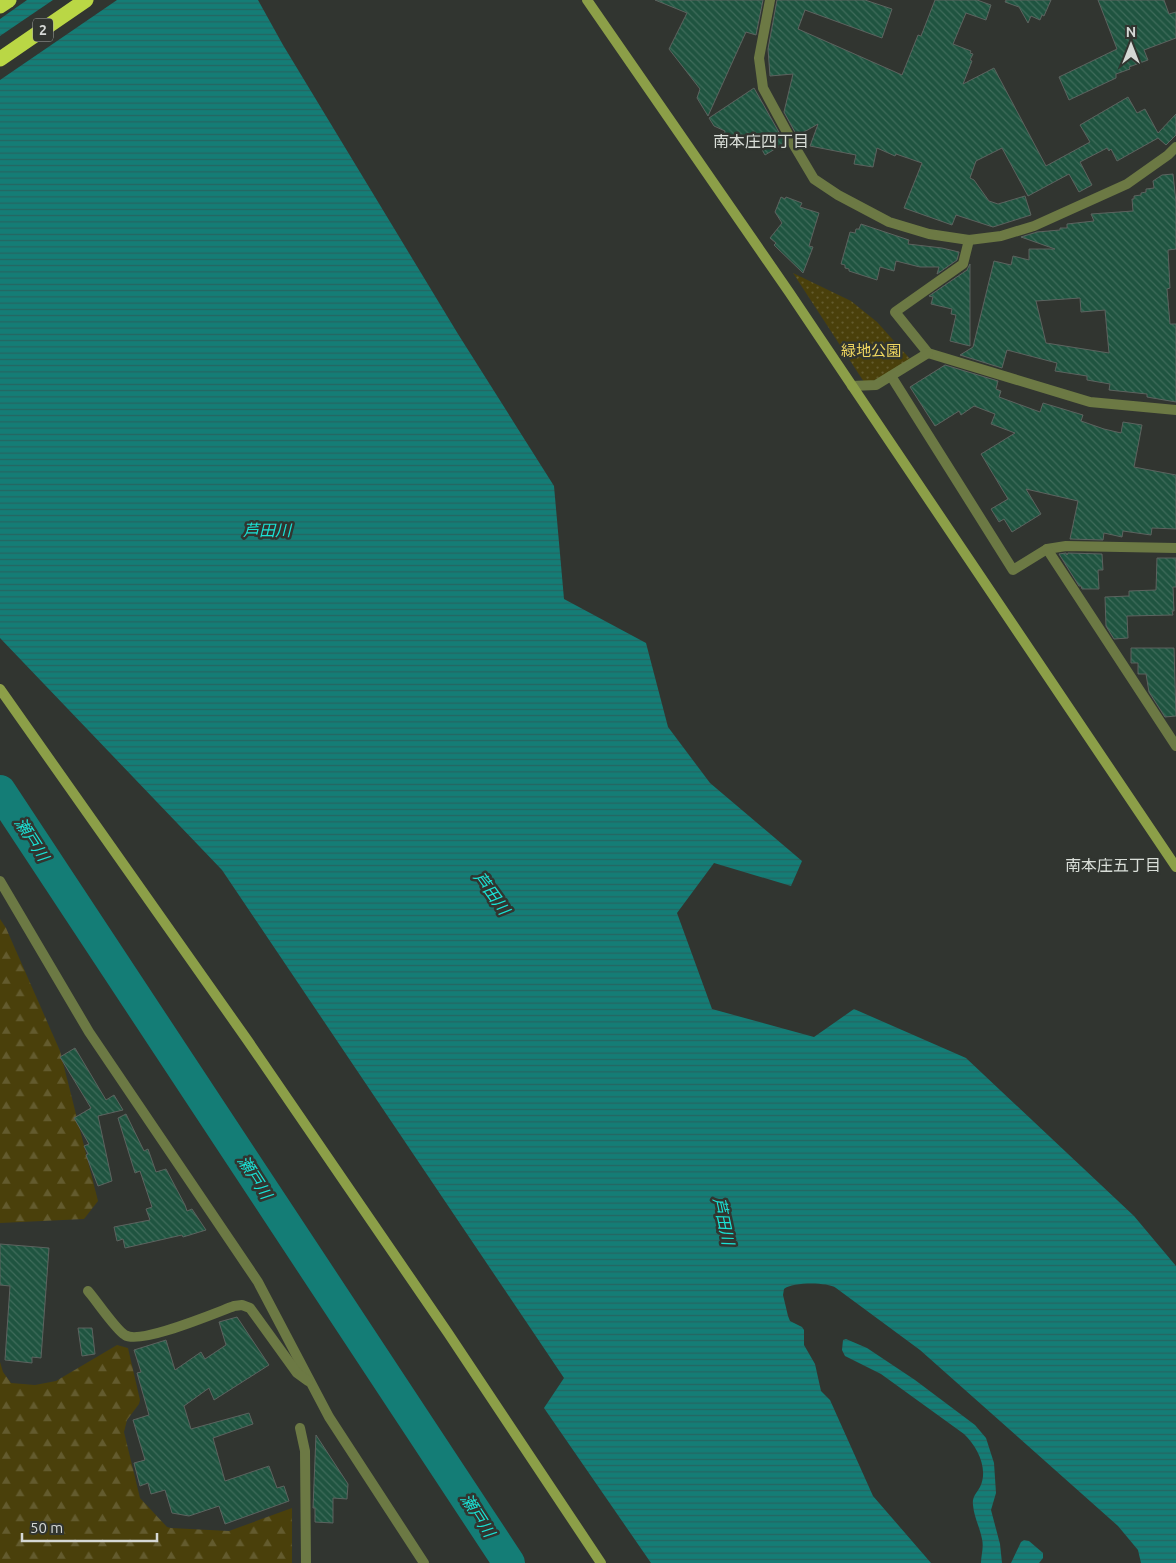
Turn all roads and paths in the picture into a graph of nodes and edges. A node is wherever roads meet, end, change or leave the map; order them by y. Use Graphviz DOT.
graph roads {
  1 [pos="9,0"];
  2 [pos="86,0"];
  3 [pos="587,0"];
  4 [pos="770,0"];
  5 [pos="0,6"];
  6 [pos="0,59"];
  7 [pos="1176,147"];
  8 [pos="969,240"];
  9 [pos="928,352"];
  10 [pos="891,376"];
  11 [pos="852,386"];
  12 [pos="1176,410"];
  13 [pos="1176,548"];
  14 [pos="1047,549"];
  15 [pos="0,688"];
  16 [pos="1176,746"];
  17 [pos="1176,867"];
  18 [pos="0,881"];
  19 [pos="88,1291"];
  20 [pos="310,1383"];
  21 [pos="300,1428"];
  22 [pos="306,1563"];
  23 [pos="424,1563"];
  24 [pos="601,1563"];
  1 -- 5 [label="highway"];
  2 -- 6 [label="highway, 2"];
  3 -- 11 [label="street"];
  4 -- 8 [label="street"];
  7 -- 8 [label="street"];
  8 -- 9 [label="street"];
  9 -- 10 [label="street"];
  9 -- 12 [label="street"];
  10 -- 11 [label="street"];
  10 -- 14 [label="street"];
  11 -- 17 [label="street"];
  13 -- 14 [label="street"];
  14 -- 16 [label="street"];
  15 -- 24 [label="street"];
  18 -- 20 [label="street"];
  19 -- 20 [label="street"];
  20 -- 23 [label="street"];
  21 -- 22 [label="street"];
}
